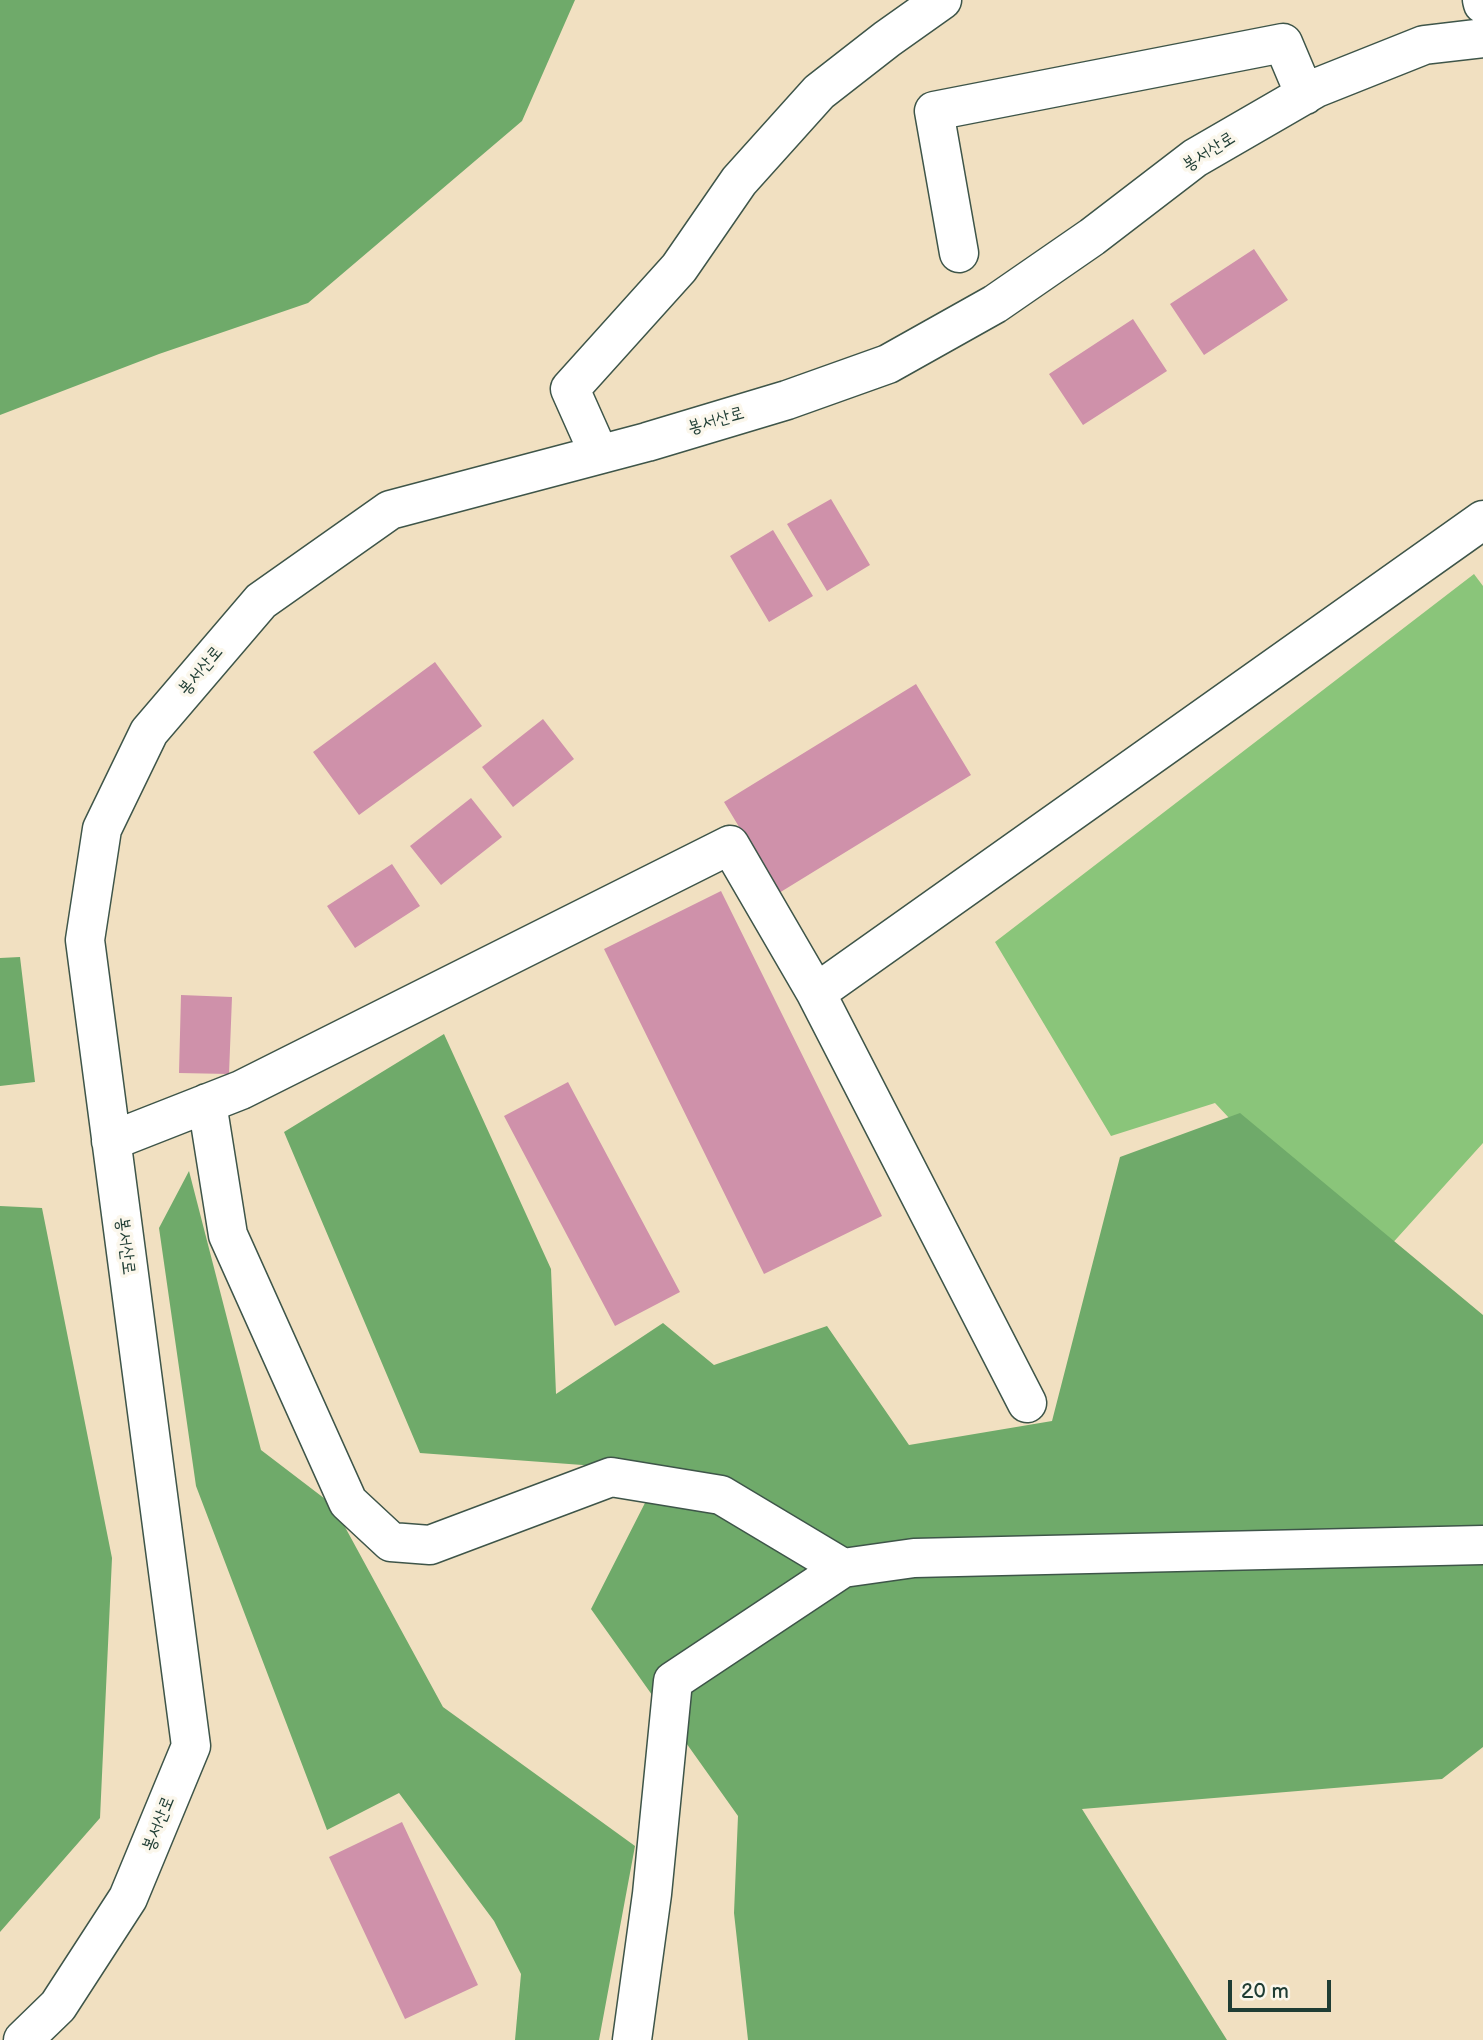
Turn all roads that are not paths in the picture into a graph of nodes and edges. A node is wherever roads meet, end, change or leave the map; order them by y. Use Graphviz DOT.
graph roads {
  1 [pos="943,0"];
  2 [pos="1483,38"];
  3 [pos="1305,95"];
  4 [pos="959,253"];
  5 [pos="599,454"];
  6 [pos="1483,520"];
  7 [pos="816,993"];
  8 [pos="207,1103"];
  9 [pos="111,1141"];
  10 [pos="1027,1403"];
  11 [pos="1483,1545"];
  12 [pos="844,1567"];
  13 [pos="23,2040"];
  14 [pos="632,2040"];
  1 -- 5 [label="street"];
  2 -- 3 [label="street, 봉서산로"];
  3 -- 4 [label="street"];
  3 -- 5 [label="street, 봉서산로"];
  5 -- 9 [label="street, 봉서산로"];
  6 -- 7 [label="street"];
  7 -- 8 [label="street"];
  7 -- 10 [label="street"];
  8 -- 9 [label="street"];
  8 -- 12 [label="street"];
  9 -- 13 [label="street, 봉서산로"];
  11 -- 12 [label="street"];
  12 -- 14 [label="street"];
}
